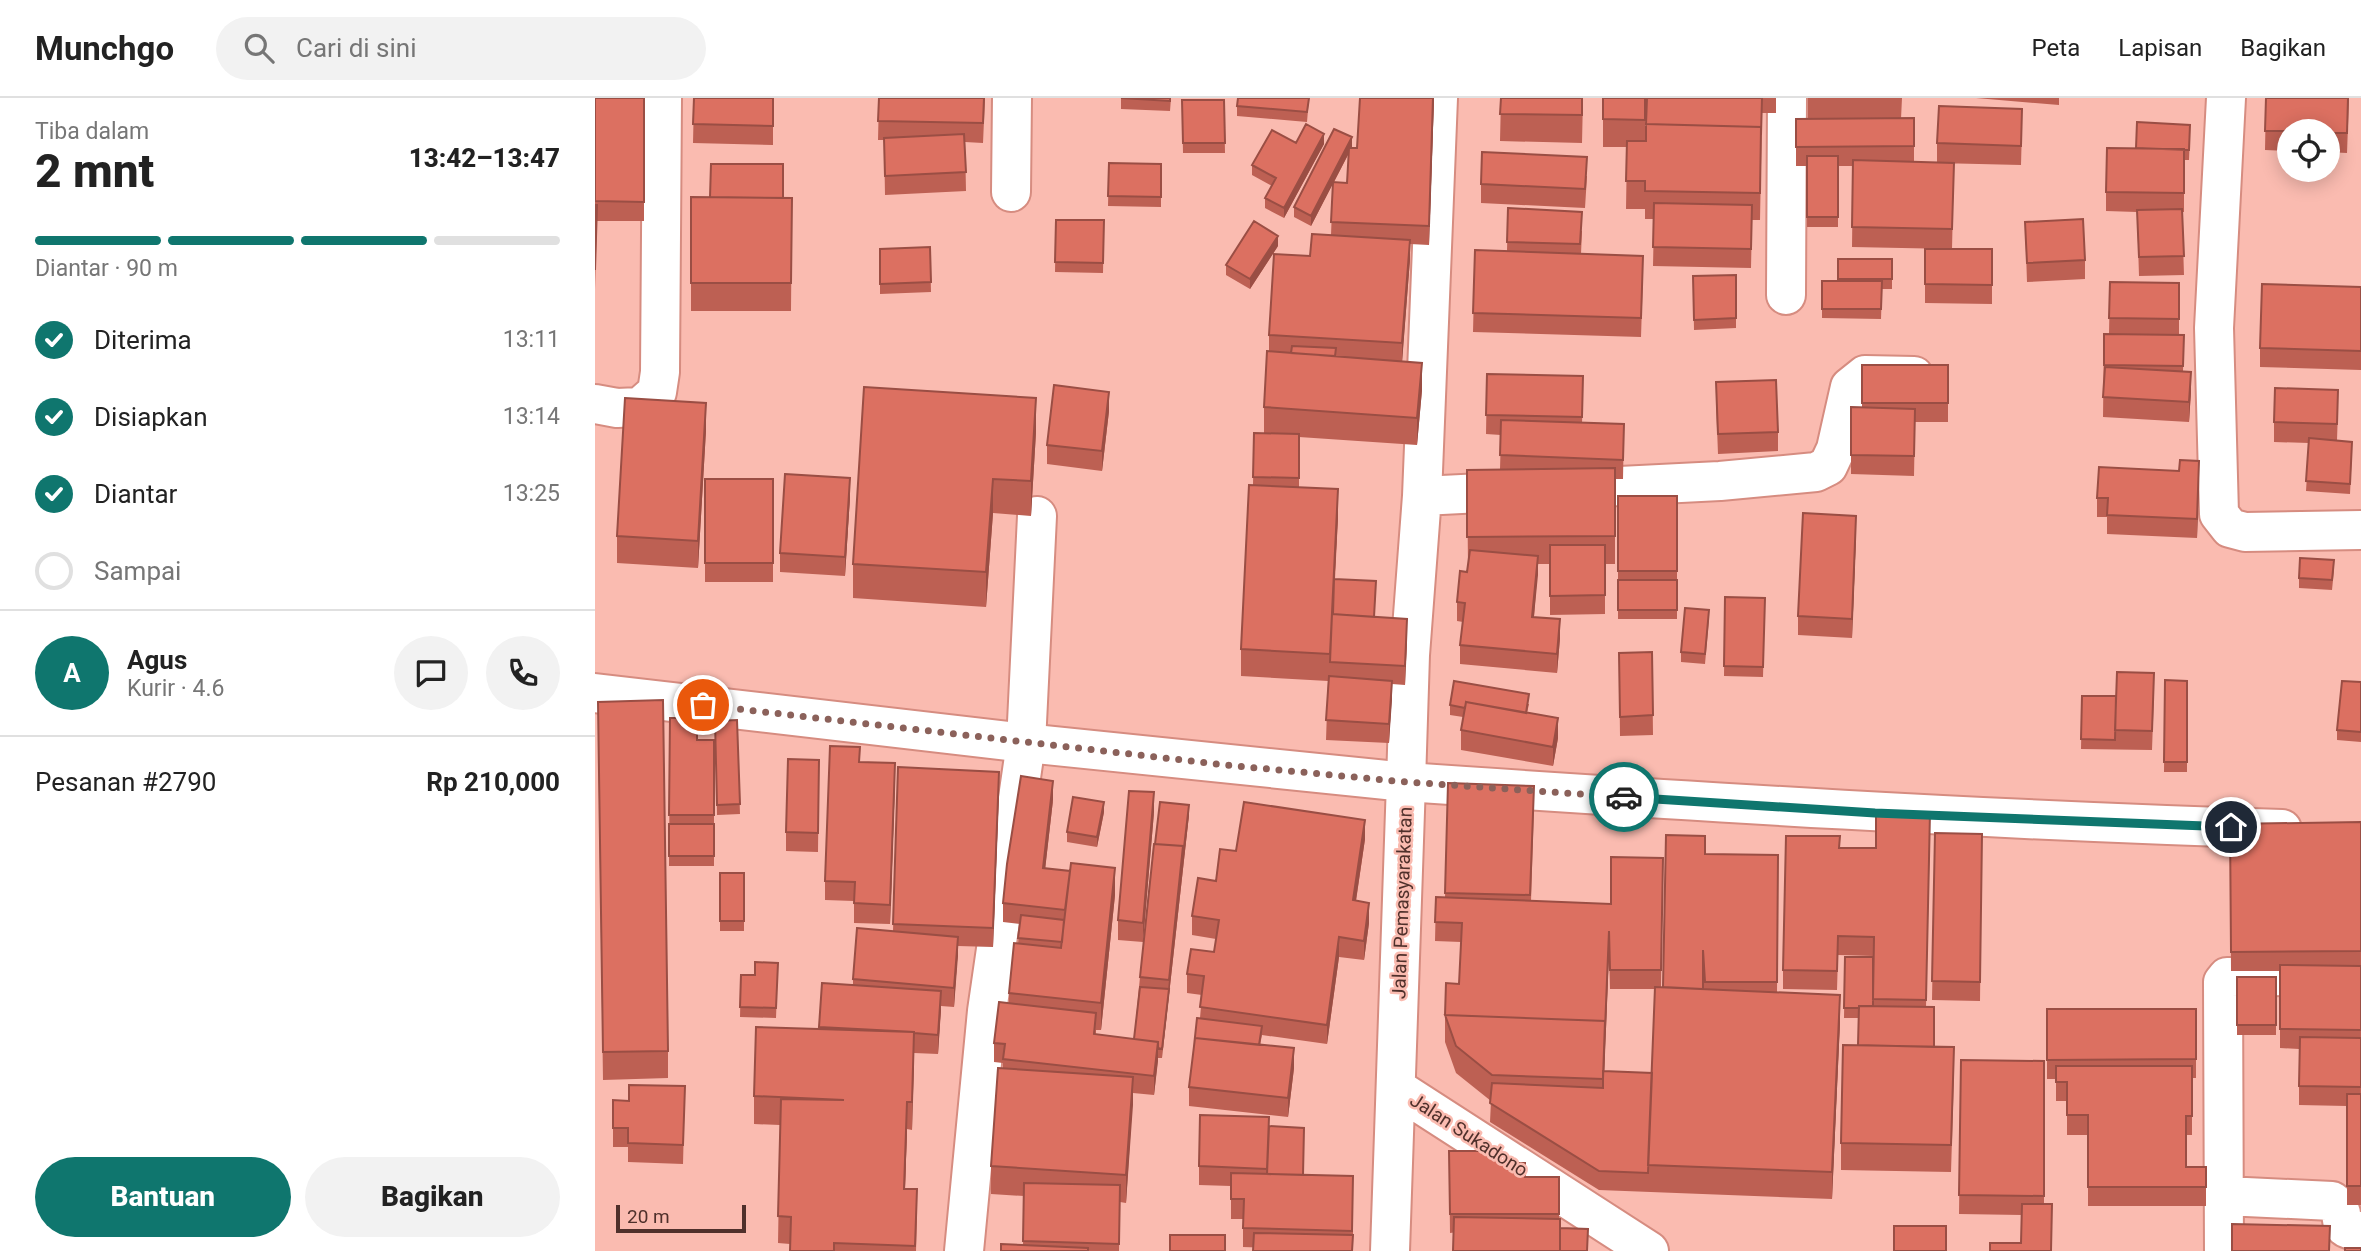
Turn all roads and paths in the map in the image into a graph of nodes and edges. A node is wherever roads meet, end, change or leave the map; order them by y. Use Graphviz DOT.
graph roads {
  1 [pos="661,98"];
  2 [pos="1011,98"];
  3 [pos="1438,98"];
  4 [pos="1787,98"];
  5 [pos="2226,98"];
  6 [pos="1011,192"];
  7 [pos="1786,295"];
  8 [pos="1916,376"];
  9 [pos="595,404"];
  10 [pos="1422,496"];
  11 [pos="1037,516"];
  12 [pos="2361,530"];
  13 [pos="595,693"];
  14 [pos="1026,743"];
  15 [pos="1406,782"];
  16 [pos="2317,830"];
  17 [pos="2361,975"];
  18 [pos="1396,1088"];
  19 [pos="2225,1196"];
  20 [pos="2361,1231"];
  21 [pos="964,1251"];
  22 [pos="1390,1251"];
  23 [pos="1649,1251"];
  24 [pos="2224,1251"];
  1 -- 9 [label="street"];
  2 -- 6 [label="street"];
  3 -- 10 [label="street"];
  4 -- 7 [label="street"];
  5 -- 12 [label="street"];
  8 -- 10 [label="street"];
  10 -- 15 [label="street"];
  11 -- 14 [label="street"];
  13 -- 14 [label="street, Jalan Pemasyarakatan"];
  14 -- 15 [label="street, Jalan Pemasyarakatan"];
  14 -- 21 [label="street"];
  15 -- 16 [label="street"];
  15 -- 18 [label="street, Jalan Pemasyarakatan"];
  17 -- 19 [label="street"];
  18 -- 22 [label="street, Jalan Pemasyarakatan"];
  18 -- 23 [label="street, Jalan Sukadono"];
  19 -- 20 [label="street"];
  19 -- 24 [label="street"];
}
